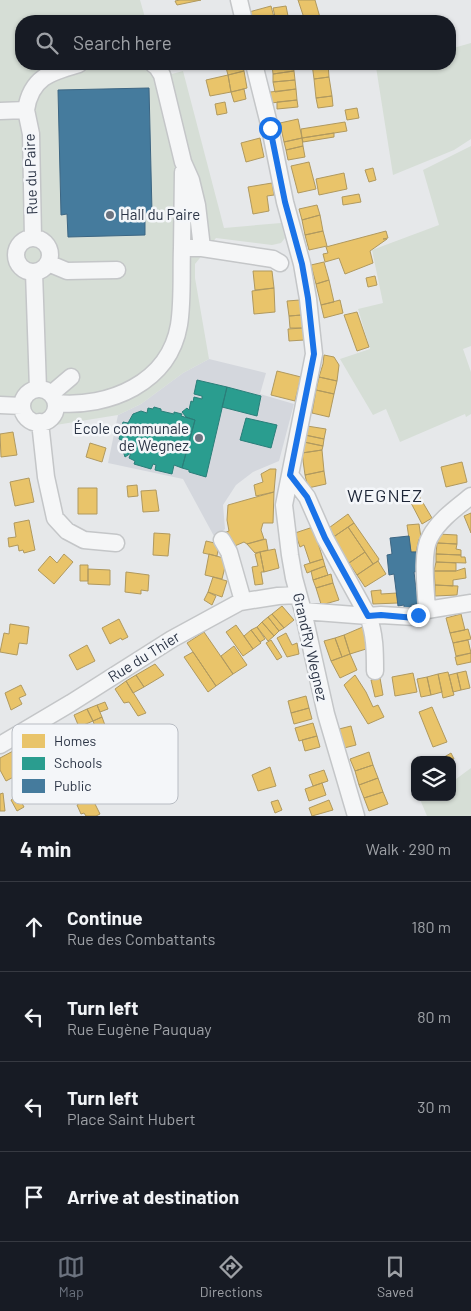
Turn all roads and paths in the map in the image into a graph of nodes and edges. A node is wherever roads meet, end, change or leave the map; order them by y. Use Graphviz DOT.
graph roads {
  1 [pos="239,0"];
  2 [pos="243,15"];
  3 [pos="59,70"];
  4 [pos="159,70"];
  5 [pos="256,70"];
  6 [pos="26,110"];
  7 [pos="0,111"];
  8 [pos="33,238"];
  9 [pos="193,248"];
  10 [pos="48,263"];
  11 [pos="302,264"];
  12 [pos="117,270"];
  13 [pos="34,272"];
  14 [pos="71,377"];
  15 [pos="48,395"];
  16 [pos="0,405"];
  17 [pos="22,406"];
  18 [pos="40,422"];
  19 [pos="290,475"];
  20 [pos="471,496"];
  21 [pos="222,540"];
  22 [pos="116,543"];
  23 [pos="298,595"];
  24 [pos="243,601"];
  25 [pos="471,603"];
  26 [pos="427,610"];
  27 [pos="303,611"];
  28 [pos="368,616"];
  29 [pos="375,671"];
  30 [pos="34,724"];
  31 [pos="12,737"];
  32 [pos="0,744"];
  33 [pos="356,816"];
  1 -- 2 [label="street"];
  3 -- 6 [label="street"];
  4 -- 9 [label="street"];
  5 -- 11 [label="street, Grand'Ry Wegnez"];
  6 -- 7 [label="street"];
  6 -- 8 [label="street, Rue du Paire"];
  8 -- 10 [label="street"];
  8 -- 13 [label="street"];
  9 -- 11 [label="street"];
  9 -- 15 [label="street"];
  10 -- 12 [label="street"];
  10 -- 13 [label="street"];
  11 -- 19 [label="street, Grand'Ry Wegnez"];
  13 -- 15 [label="street"];
  14 -- 15 [label="street"];
  15 -- 17 [label="street"];
  15 -- 18 [label="street"];
  16 -- 17 [label="street"];
  17 -- 18 [label="street"];
  18 -- 22 [label="street"];
  19 -- 23 [label="street, Grand'Ry Wegnez"];
  19 -- 28 [label="street"];
  20 -- 26 [label="street"];
  21 -- 24 [label="street"];
  23 -- 24 [label="street, Rue du Thier"];
  23 -- 27 [label="street, Grand'Ry Wegnez"];
  24 -- 30 [label="street, Rue du Thier"];
  25 -- 26 [label="street"];
  26 -- 28 [label="street"];
  27 -- 28 [label="street"];
  27 -- 33 [label="street, Grand'Ry Wegnez"];
  28 -- 29 [label="street"];
  31 -- 32 [label="street, Rue du Thier"];
}
